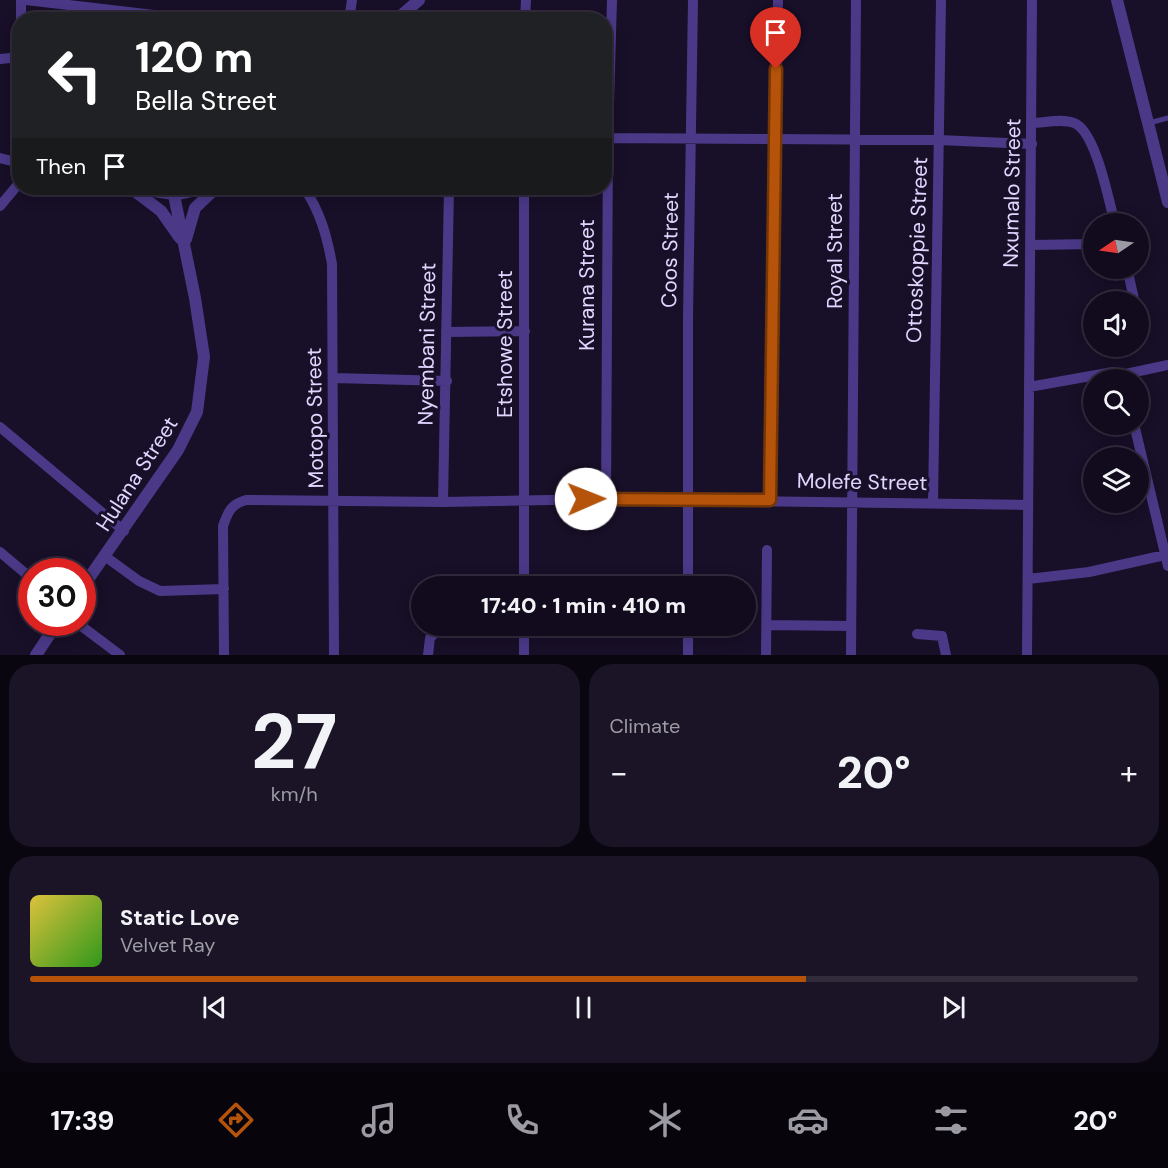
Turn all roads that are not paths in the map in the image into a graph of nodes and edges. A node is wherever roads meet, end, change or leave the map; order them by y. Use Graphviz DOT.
graph roads {
  1 [pos="26,0"];
  2 [pos="693,0"];
  3 [pos="777,0"];
  4 [pos="856,0"];
  5 [pos="941,0"];
  6 [pos="1032,0"];
  7 [pos="1117,0"];
  8 [pos="129,12"];
  9 [pos="1168,118"];
  10 [pos="1032,123"];
  11 [pos="1149,123"];
  12 [pos="612,138"];
  13 [pos="775,138"];
  14 [pos="692,139"];
  15 [pos="854,140"];
  16 [pos="939,140"];
  17 [pos="1032,144"];
  18 [pos="12,192"];
  19 [pos="139,195"];
  20 [pos="174,195"];
  21 [pos="209,195"];
  22 [pos="309,195"];
  23 [pos="449,195"];
  24 [pos="524,195"];
  25 [pos="606,195"];
  26 [pos="1168,202"];
  27 [pos="0,206"];
  28 [pos="1112,213"];
  29 [pos="1083,244"];
  30 [pos="1030,245"];
  31 [pos="185,246"];
  32 [pos="525,331"];
  33 [pos="447,332"];
  34 [pos="1168,365"];
  35 [pos="1149,370"];
  36 [pos="1083,377"];
  37 [pos="334,378"];
  38 [pos="447,381"];
  39 [pos="1029,387"];
  40 [pos="0,427"];
  41 [pos="1137,435"];
  42 [pos="335,499"];
  43 [pos="606,499"];
  44 [pos="688,500"];
  45 [pos="770,500"];
  46 [pos="525,501"];
  47 [pos="852,501"];
  48 [pos="443,502"];
  49 [pos="933,502"];
  50 [pos="1028,505"];
  51 [pos="124,531"];
  52 [pos="767,550"];
  53 [pos="0,552"];
  54 [pos="106,557"];
  55 [pos="1167,561"];
  56 [pos="18,567"];
  57 [pos="96,570"];
  58 [pos="524,576"];
  59 [pos="688,576"];
  60 [pos="1028,579"];
  61 [pos="224,589"];
  62 [pos="766,625"];
  63 [pos="851,626"];
  64 [pos="917,633"];
  65 [pos="49,636"];
  66 [pos="95,636"];
  67 [pos="432,636"];
  68 [pos="524,636"];
  69 [pos="688,636"];
  70 [pos="36,655"];
  71 [pos="120,655"];
  72 [pos="224,655"];
  73 [pos="334,655"];
  74 [pos="428,655"];
  75 [pos="524,655"];
  76 [pos="688,655"];
  77 [pos="766,655"];
  78 [pos="851,655"];
  79 [pos="946,655"];
  80 [pos="1027,655"];
  1 -- 8 [label="street"];
  2 -- 14 [label="street, Coos Street"];
  3 -- 13 [label="street"];
  4 -- 15 [label="street, Royal Street"];
  5 -- 16 [label="street, Ottoskoppie Street"];
  6 -- 10 [label="street, Nxumalo Street"];
  7 -- 11 [label="street"];
  9 -- 11 [label="lane"];
  10 -- 17 [label="street, Nxumalo Street"];
  10 -- 28 [label="street"];
  11 -- 26 [label="street"];
  12 -- 14 [label="street"];
  13 -- 14 [label="street"];
  13 -- 15 [label="street"];
  13 -- 45 [label="street"];
  14 -- 44 [label="street, Coos Street"];
  15 -- 16 [label="street"];
  15 -- 47 [label="street, Royal Street"];
  16 -- 17 [label="street"];
  16 -- 49 [label="street, Ottoskoppie Street"];
  17 -- 30 [label="street, Nxumalo Street"];
  18 -- 27 [label="street"];
  19 -- 31 [label="street"];
  20 -- 31 [label="street, Hulana Street"];
  21 -- 31 [label="street"];
  22 -- 37 [label="street, Motopo Street"];
  23 -- 33 [label="street, Nyembani Street"];
  24 -- 32 [label="street, Etshowe Street"];
  25 -- 43 [label="street, Kurana Street"];
  29 -- 30 [label="street"];
  30 -- 39 [label="street, Nxumalo Street"];
  31 -- 51 [label="street, Hulana Street"];
  32 -- 33 [label="street"];
  32 -- 46 [label="street, Etshowe Street"];
  33 -- 38 [label="street, Nyembani Street"];
  34 -- 35 [label="street"];
  36 -- 39 [label="street"];
  37 -- 38 [label="street"];
  37 -- 42 [label="street, Motopo Street"];
  38 -- 48 [label="street, Nyembani Street"];
  39 -- 50 [label="street, Nxumalo Street"];
  40 -- 51 [label="street"];
  41 -- 55 [label="street"];
  42 -- 48 [label="street, Molefe Street"];
  42 -- 61 [label="street, Molefe Street"];
  42 -- 73 [label="street, Motopo Street"];
  43 -- 44 [label="street, Molefe Street"];
  43 -- 46 [label="street, Molefe Street"];
  44 -- 45 [label="street, Molefe Street"];
  44 -- 59 [label="street, Coos Street"];
  45 -- 47 [label="street, Molefe Street"];
  46 -- 48 [label="street, Molefe Street"];
  46 -- 58 [label="street, Etshowe Street"];
  47 -- 49 [label="street, Molefe Street"];
  47 -- 63 [label="street, Royal Street"];
  49 -- 50 [label="street, Molefe Street"];
  50 -- 60 [label="street, Nxumalo Street"];
  51 -- 54 [label="street, Hulana Street"];
  52 -- 62 [label="street"];
  53 -- 56 [label="street"];
  54 -- 57 [label="street, Hulana Street"];
  54 -- 61 [label="street"];
  55 -- 60 [label="street"];
  60 -- 80 [label="street, Nxumalo Street"];
  61 -- 72 [label="street"];
  62 -- 63 [label="street"];
  62 -- 77 [label="street"];
  63 -- 78 [label="street, Royal Street"];
  64 -- 79 [label="street"];
  65 -- 70 [label="street"];
  66 -- 71 [label="street"];
  67 -- 74 [label="street"];
  68 -- 75 [label="street"];
  69 -- 76 [label="street"];
}
